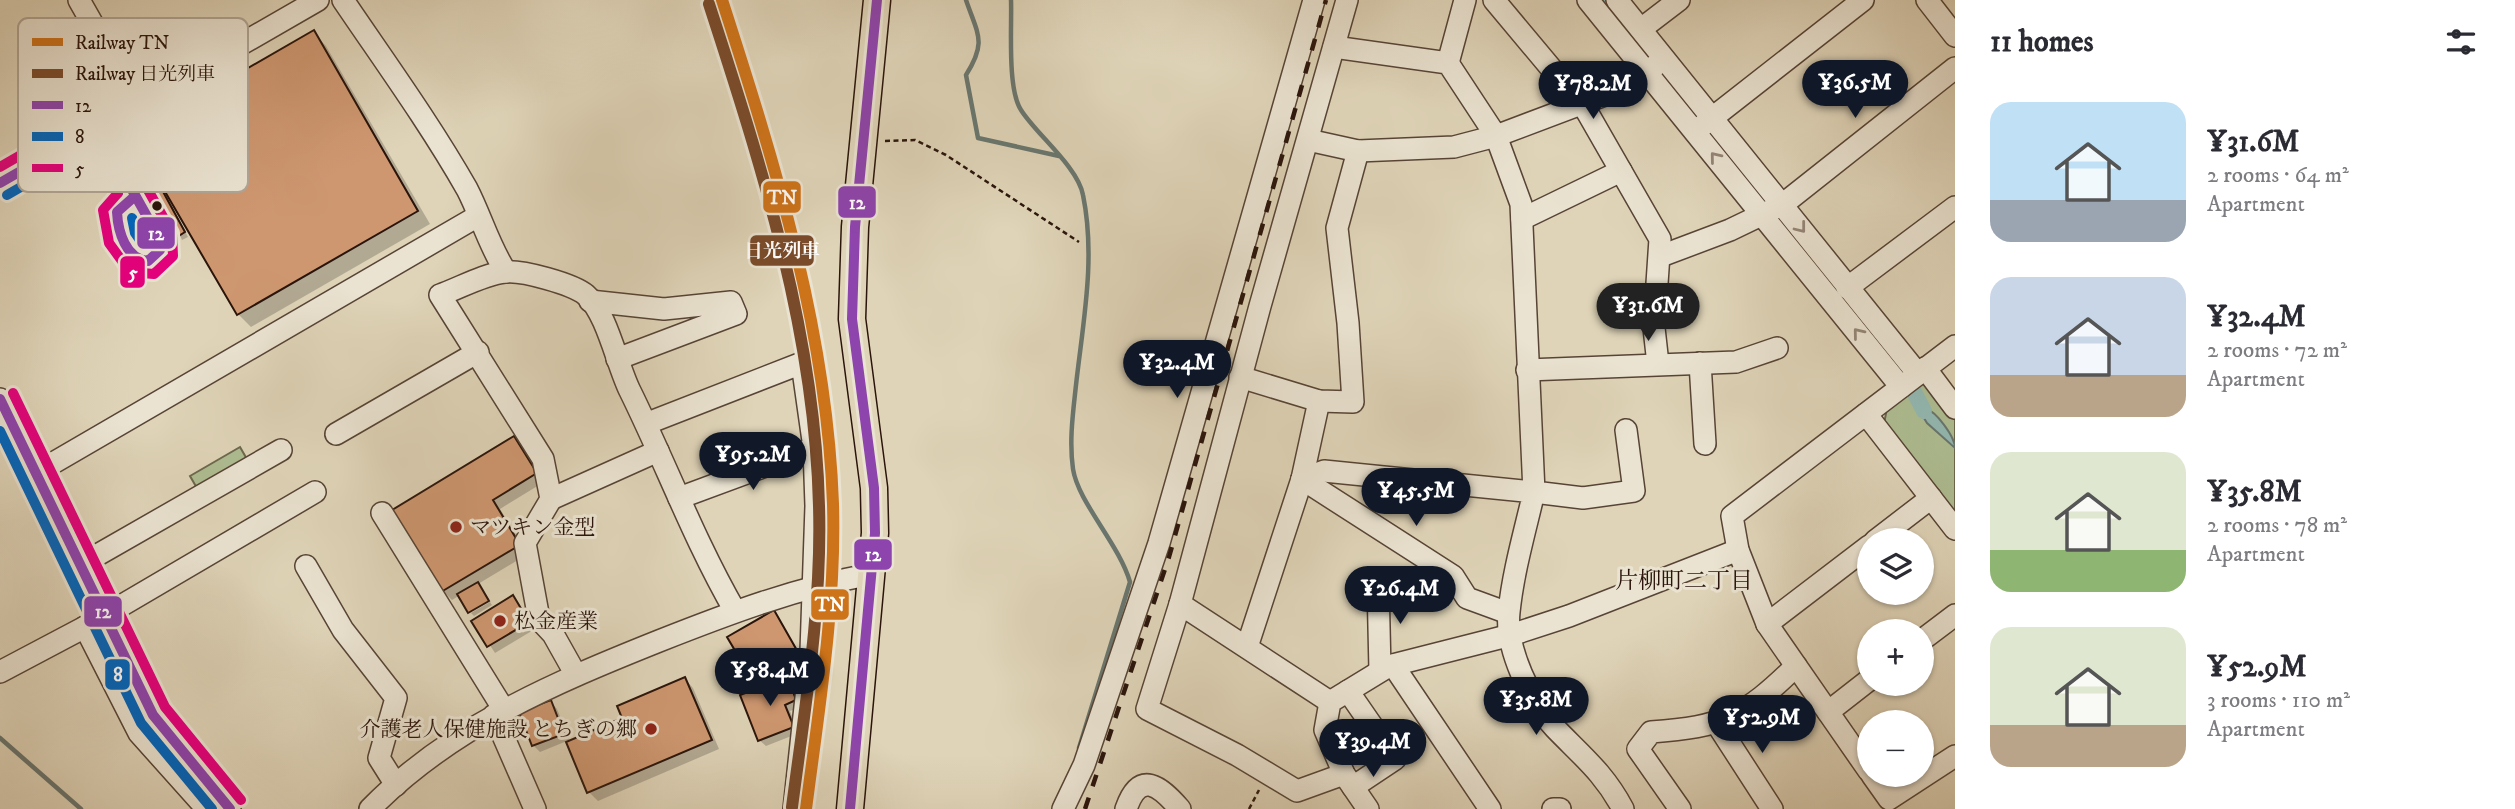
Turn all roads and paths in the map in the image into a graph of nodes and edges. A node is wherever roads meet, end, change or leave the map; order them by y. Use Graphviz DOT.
graph roads {
  1 [pos="79,0"];
  2 [pos="318,0"];
  3 [pos="343,0"];
  4 [pos="877,0"];
  5 [pos="1314,0"];
  6 [pos="1347,0"];
  7 [pos="1465,0"];
  8 [pos="1494,0"];
  9 [pos="1588,0"];
  10 [pos="1616,0"];
  11 [pos="1679,0"];
  12 [pos="1863,0"];
  13 [pos="1927,0"];
  14 [pos="89,18"];
  15 [pos="1641,29"];
  16 [pos="1955,36"];
  17 [pos="248,40"];
  18 [pos="1334,47"];
  19 [pos="1448,63"];
  20 [pos="1655,66"];
  21 [pos="1955,68"];
  22 [pos="1581,103"];
  23 [pos="1712,118"];
  24 [pos="1695,131"];
  25 [pos="1496,136"];
  26 [pos="1308,140"];
  27 [pos="864,143"];
  28 [pos="1358,151"];
  29 [pos="1621,171"];
  30 [pos="18,173"];
  31 [pos="0,183"];
  32 [pos="133,192"];
  33 [pos="135,196"];
  34 [pos="1782,205"];
  35 [pos="1955,207"];
  36 [pos="1763,215"];
  37 [pos="478,216"];
  38 [pos="1522,219"];
  39 [pos="1079,242"];
  40 [pos="1661,256"];
  41 [pos="506,272"];
  42 [pos="1847,288"];
  43 [pos="590,301"];
  44 [pos="1955,346"];
  45 [pos="1777,348"];
  46 [pos="478,352"];
  47 [pos="617,359"];
  48 [pos="1700,363"];
  49 [pos="1658,364"];
  50 [pos="1527,370"];
  51 [pos="1915,376"];
  52 [pos="1240,377"];
  53 [pos="0,399"];
  54 [pos="1319,401"];
  55 [pos="1955,408"];
  56 [pos="1866,414"];
  57 [pos="648,423"];
  58 [pos="1626,430"];
  59 [pos="336,434"];
  60 [pos="1705,444"];
  61 [pos="814,448"];
  62 [pos="281,450"];
  63 [pos="658,451"];
  64 [pos="36,473"];
  65 [pos="1302,479"];
  66 [pos="315,492"];
  67 [pos="1534,492"];
  68 [pos="679,498"];
  69 [pos="1931,498"];
  70 [pos="551,499"];
  71 [pos="382,513"];
  72 [pos="1892,528"];
  73 [pos="1955,529"];
  74 [pos="1738,550"];
  75 [pos="1857,554"];
  76 [pos="80,565"];
  77 [pos="306,566"];
  78 [pos="872,574"];
  79 [pos="1378,583"];
  80 [pos="813,585"];
  81 [pos="1180,604"];
  82 [pos="735,611"];
  83 [pos="1508,613"];
  84 [pos="1955,615"];
  85 [pos="104,616"];
  86 [pos="1767,624"];
  87 [pos="85,628"];
  88 [pos="1934,631"];
  89 [pos="1511,635"];
  90 [pos="1247,647"];
  91 [pos="1796,666"];
  92 [pos="1387,668"];
  93 [pos="0,672"];
  94 [pos="576,675"];
  95 [pos="1857,689"];
  96 [pos="1339,697"];
  97 [pos="499,712"];
  98 [pos="1828,712"];
  99 [pos="1717,724"];
  100 [pos="1857,754"];
  101 [pos="1955,756"];
  102 [pos="1268,774"];
  103 [pos="1348,780"];
  104 [pos="396,785"];
  105 [pos="1876,787"];
  106 [pos="1882,804"];
  107 [pos="1171,805"];
  108 [pos="1762,805"];
  109 [pos="207,809"];
  110 [pos="230,809"];
  111 [pos="370,809"];
  112 [pos="535,809"];
  113 [pos="794,809"];
  114 [pos="850,809"];
  115 [pos="1063,809"];
  116 [pos="1126,809"];
  117 [pos="1249,809"];
  118 [pos="1368,809"];
  119 [pos="1490,809"];
  120 [pos="1553,809"];
  121 [pos="1560,809"];
  122 [pos="1623,809"];
  123 [pos="1680,809"];
  1 -- 14 [label="street"];
  2 -- 17 [label="street"];
  3 -- 37 [label="street"];
  4 -- 27 [label="main road"];
  5 -- 115 [label="street"];
  6 -- 18 [label="street"];
  7 -- 19 [label="street"];
  8 -- 22 [label="street"];
  9 -- 20 [label="street"];
  10 -- 15 [label="street"];
  11 -- 15 [label="street"];
  12 -- 23 [label="street"];
  13 -- 16 [label="street"];
  15 -- 20 [label="street"];
  18 -- 19 [label="street"];
  18 -- 26 [label="street"];
  19 -- 25 [label="street"];
  20 -- 22 [label="street"];
  20 -- 23 [label="street"];
  20 -- 24 [label="street"];
  21 -- 34 [label="street"];
  22 -- 25 [label="street"];
  22 -- 29 [label="street"];
  23 -- 24 [label="street"];
  23 -- 34 [label="street"];
  36 -- 24 [label="street, one-way"];
  25 -- 28 [label="street"];
  25 -- 38 [label="street"];
  26 -- 28 [label="street"];
  26 -- 52 [label="street"];
  27 -- 39 [label="path"];
  27 -- 78 [label="main road"];
  28 -- 54 [label="street"];
  29 -- 38 [label="street"];
  29 -- 40 [label="street"];
  30 -- 31 [label="street"];
  32 -- 33 [label="street"];
  34 -- 36 [label="street"];
  34 -- 42 [label="street, one-way"];
  35 -- 42 [label="street"];
  36 -- 40 [label="street"];
  51 -- 36 [label="street, one-way"];
  37 -- 41 [label="street"];
  37 -- 64 [label="street"];
  38 -- 50 [label="street"];
  40 -- 49 [label="street"];
  41 -- 43 [label="street"];
  41 -- 46 [label="street"];
  42 -- 51 [label="street"];
  43 -- 47 [label="street"];
  43 -- 47 [label="street"];
  44 -- 51 [label="street"];
  45 -- 48 [label="street"];
  46 -- 59 [label="street"];
  46 -- 70 [label="street"];
  47 -- 57 [label="street"];
  48 -- 49 [label="street"];
  48 -- 60 [label="street"];
  49 -- 50 [label="street"];
  50 -- 67 [label="street"];
  51 -- 55 [label="street"];
  51 -- 56 [label="street"];
  52 -- 54 [label="street"];
  52 -- 81 [label="street"];
  53 -- 64 [label="street"];
  54 -- 65 [label="street"];
  56 -- 69 [label="street"];
  56 -- 74 [label="street"];
  57 -- 61 [label="street"];
  57 -- 63 [label="street"];
  58 -- 67 [label="street"];
  61 -- 68 [label="street"];
  61 -- 80 [label="street"];
  62 -- 76 [label="street"];
  63 -- 68 [label="street"];
  63 -- 70 [label="street"];
  64 -- 76 [label="street"];
  65 -- 67 [label="street"];
  65 -- 83 [label="street"];
  65 -- 90 [label="street"];
  66 -- 85 [label="street"];
  67 -- 83 [label="street"];
  68 -- 82 [label="street"];
  69 -- 72 [label="street"];
  69 -- 73 [label="street"];
  70 -- 94 [label="street"];
  71 -- 97 [label="street"];
  74 -- 86 [label="street"];
  74 -- 89 [label="street"];
  75 -- 86 [label="street"];
  76 -- 85 [label="street"];
  77 -- 104 [label="street"];
  78 -- 80 [label="street"];
  78 -- 114 [label="main road"];
  79 -- 92 [label="street"];
  80 -- 82 [label="street"];
  80 -- 113 [label="street"];
  81 -- 90 [label="street"];
  81 -- 102 [label="street"];
  82 -- 94 [label="street"];
  83 -- 89 [label="street"];
  84 -- 88 [label="street"];
  85 -- 87 [label="street"];
  85 -- 110 [label="street"];
  86 -- 91 [label="street"];
  87 -- 93 [label="street"];
  87 -- 109 [label="street"];
  89 -- 92 [label="street"];
  89 -- 122 [label="street"];
  90 -- 96 [label="street"];
  91 -- 98 [label="street"];
  91 -- 99 [label="street"];
  92 -- 96 [label="street"];
  92 -- 119 [label="street"];
  94 -- 97 [label="street"];
  95 -- 98 [label="street"];
  96 -- 103 [label="street"];
  96 -- 103 [label="street"];
  97 -- 104 [label="street"];
  97 -- 112 [label="street"];
  98 -- 100 [label="street"];
  99 -- 108 [label="street"];
  99 -- 123 [label="street"];
  101 -- 106 [label="street"];
  102 -- 103 [label="street"];
  102 -- 117 [label="path"];
  103 -- 118 [label="street"];
  104 -- 111 [label="street"];
  105 -- 106 [label="street"];
  107 -- 116 [label="street"];
  120 -- 121 [label="street"];
}
